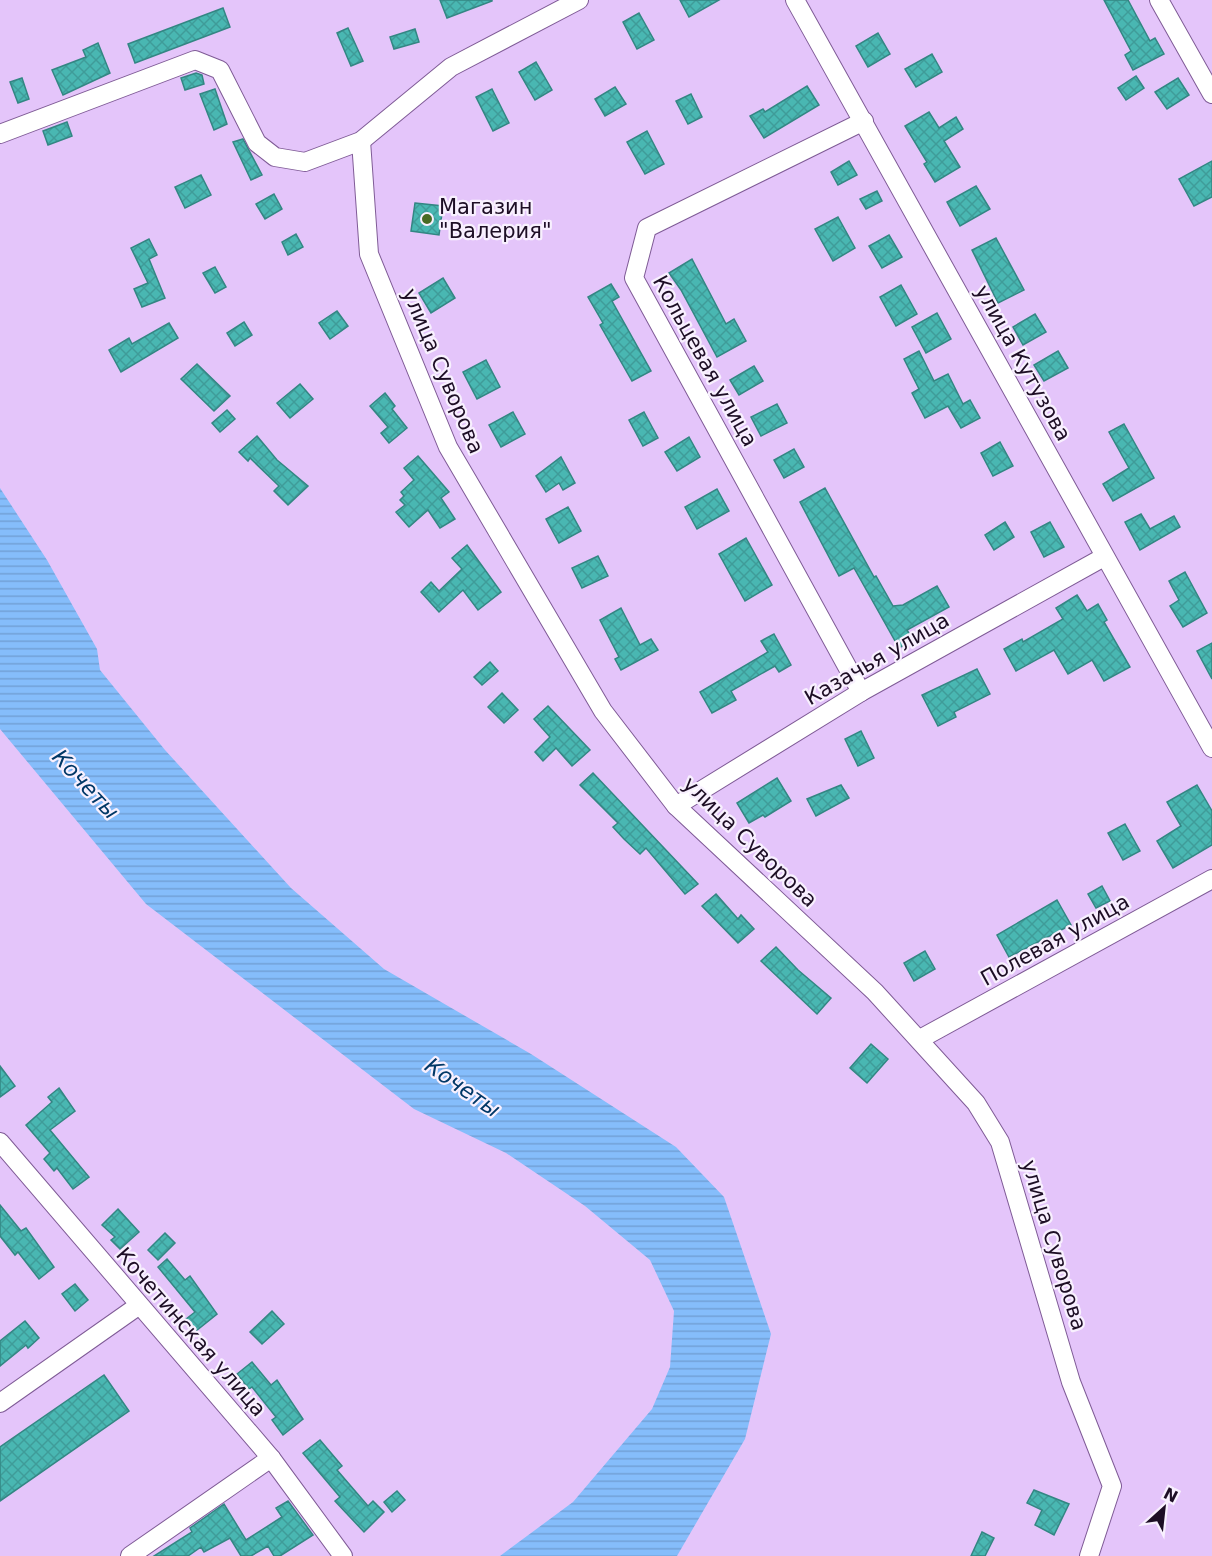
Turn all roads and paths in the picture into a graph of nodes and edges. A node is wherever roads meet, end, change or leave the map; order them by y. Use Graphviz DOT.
graph roads {
  1 [pos="579,0"];
  2 [pos="795,0"];
  3 [pos="1159,0"];
  4 [pos="1212,94"];
  5 [pos="864,121"];
  6 [pos="0,134"];
  7 [pos="361,141"];
  8 [pos="1104,557"];
  9 [pos="861,692"];
  10 [pos="1212,748"];
  11 [pos="676,806"];
  12 [pos="1212,879"];
  13 [pos="920,1039"];
  14 [pos="0,1142"];
  15 [pos="138,1306"];
  16 [pos="0,1403"];
  17 [pos="271,1458"];
  18 [pos="130,1556"];
  19 [pos="343,1556"];
  20 [pos="1089,1556"];
  1 -- 7 [label="street"];
  2 -- 5 [label="street, улица Кутузова"];
  3 -- 4 [label="street"];
  5 -- 8 [label="street, улица Кутузова"];
  5 -- 9 [label="street, Кольцевая улица"];
  6 -- 7 [label="street"];
  7 -- 11 [label="street, улица Суворова"];
  8 -- 9 [label="street, Казачья улица"];
  8 -- 10 [label="street, улица Кутузова"];
  9 -- 11 [label="street, Казачья улица"];
  11 -- 13 [label="street, улица Суворова"];
  12 -- 13 [label="street, Полевая улица"];
  13 -- 20 [label="street, улица Суворова"];
  14 -- 15 [label="street, Кочетинская улица"];
  15 -- 16 [label="street"];
  15 -- 17 [label="street, Кочетинская улица"];
  17 -- 18 [label="street"];
  17 -- 19 [label="street, Кочетинская улица"];
}
